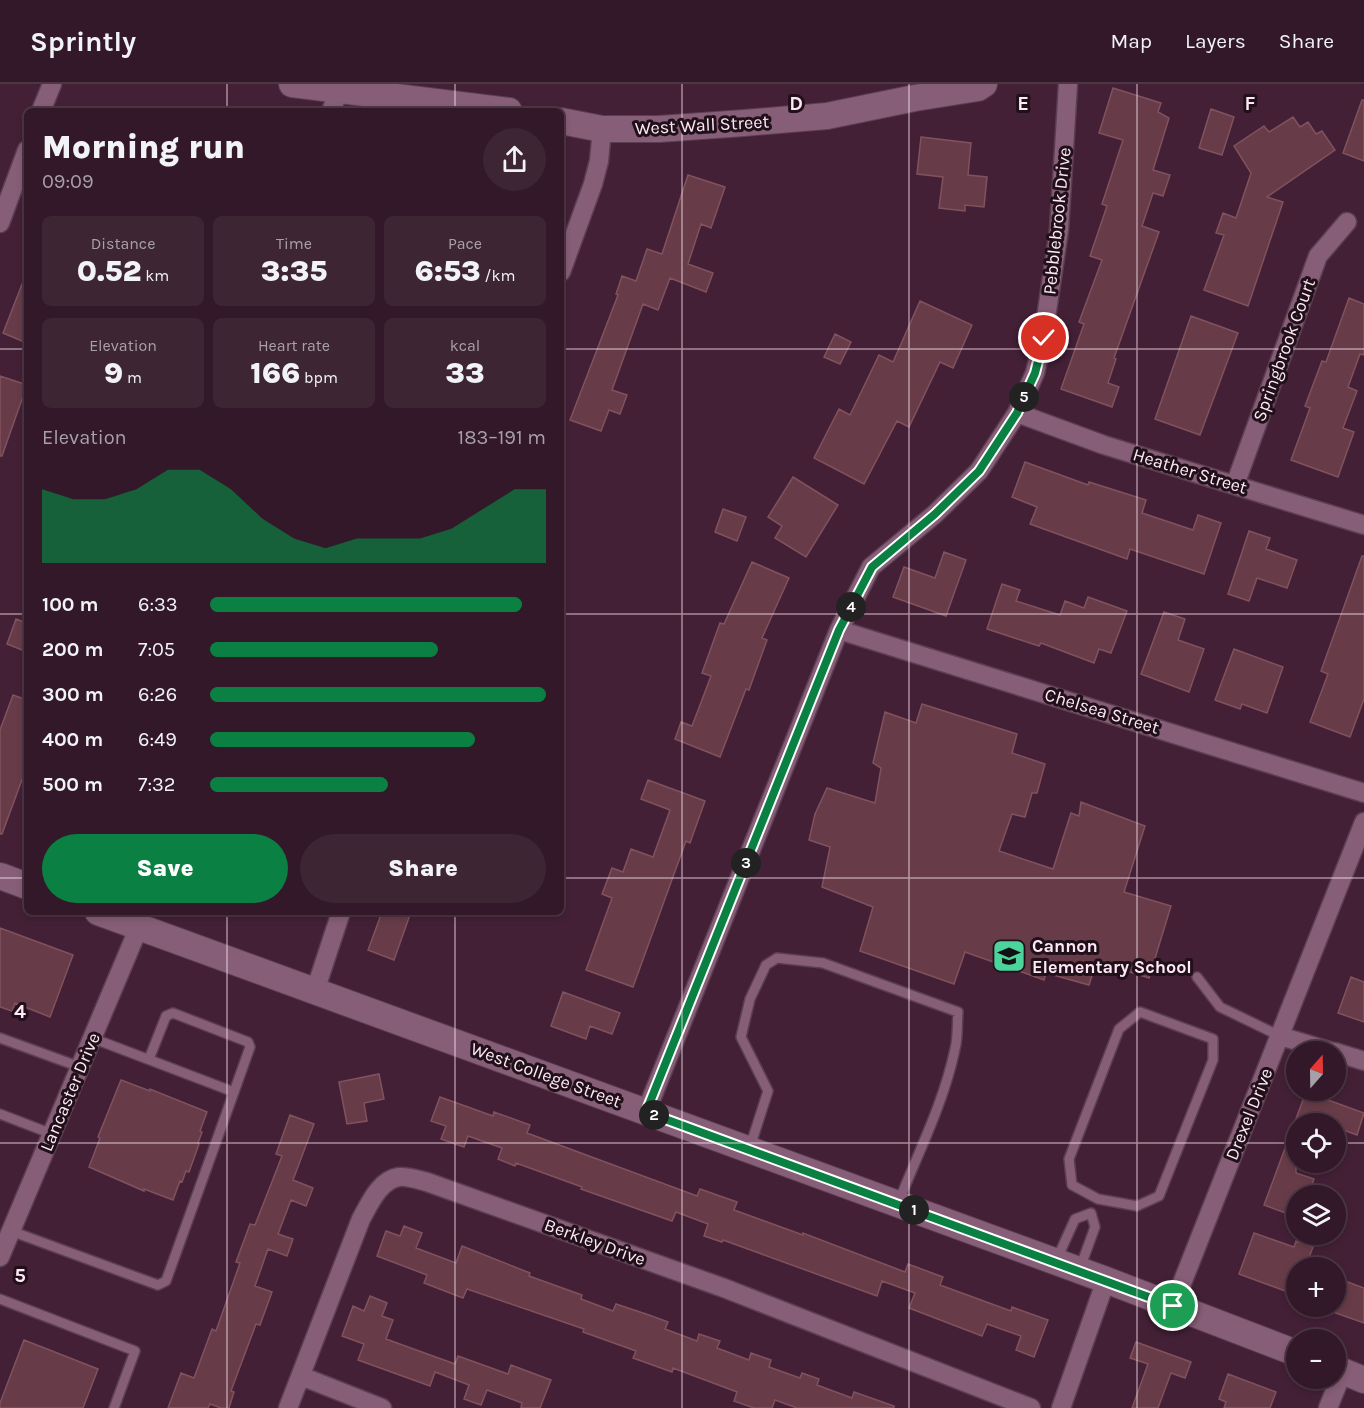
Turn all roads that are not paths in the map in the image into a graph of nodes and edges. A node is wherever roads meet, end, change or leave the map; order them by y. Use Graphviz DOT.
graph roads {
  1 [pos="52,84"];
  2 [pos="292,84"];
  3 [pos="984,84"];
  4 [pos="1068,84"];
  5 [pos="335,101"];
  6 [pos="43,108"];
  7 [pos="457,108"];
  8 [pos="564,122"];
  9 [pos="602,129"];
  10 [pos="24,158"];
  11 [pos="1347,222"];
  12 [pos="0,223"];
  13 [pos="564,264"];
  14 [pos="1017,413"];
  15 [pos="1235,485"];
  16 [pos="1364,525"];
  17 [pos="839,630"];
  18 [pos="1364,793"];
  19 [pos="1364,822"];
  20 [pos="0,876"];
  21 [pos="24,885"];
  22 [pos="106,915"];
  23 [pos="340,915"];
  24 [pos="139,927"];
  25 [pos="1197,978"];
  26 [pos="315,991"];
  27 [pos="1280,1036"];
  28 [pos="0,1038"];
  29 [pos="92,1038"];
  30 [pos="1297,1041"];
  31 [pos="1346,1055"];
  32 [pos="149,1059"];
  33 [pos="1364,1060"];
  34 [pos="80,1067"];
  35 [pos="234,1092"];
  36 [pos="646,1112"];
  37 [pos="0,1114"];
  38 [pos="52,1134"];
  39 [pos="749,1149"];
  40 [pos="1098,1199"];
  41 [pos="898,1204"];
  42 [pos="1091,1213"];
  43 [pos="11,1231"];
  44 [pos="0,1257"];
  45 [pos="1068,1266"];
  46 [pos="1106,1280"];
  47 [pos="0,1299"];
  48 [pos="1173,1306"];
  49 [pos="1286,1349"];
  50 [pos="1347,1373"];
  51 [pos="301,1376"];
  52 [pos="114,1408"];
  53 [pos="288,1408"];
  54 [pos="382,1408"];
  55 [pos="1031,1408"];
  56 [pos="1061,1408"];
  57 [pos="1328,1408"];
  1 -- 6 [label="street"];
  2 -- 5 [label="street"];
  3 -- 9 [label="street, West Wall Street"];
  4 -- 14 [label="street, Pebblebrook Drive"];
  5 -- 7 [label="street"];
  8 -- 9 [label="street, West Wall Street"];
  9 -- 13 [label="street"];
  10 -- 12 [label="street"];
  11 -- 15 [label="street, Springbrook Court"];
  14 -- 15 [label="street, Heather Street"];
  14 -- 17 [label="street, Pebblebrook Drive"];
  15 -- 16 [label="street, Heather Street"];
  17 -- 18 [label="street, Chelsea Street"];
  17 -- 36 [label="street, Pebblebrook Drive"];
  19 -- 27 [label="street, Drexel Drive"];
  20 -- 21 [label="street"];
  22 -- 24 [label="street, West College Street"];
  23 -- 26 [label="street"];
  24 -- 26 [label="street, West College Street"];
  24 -- 29 [label="street, Lancaster Drive"];
  25 -- 27 [label="lane"];
  26 -- 36 [label="street, West College Street"];
  27 -- 30 [label="street"];
  27 -- 48 [label="street, Drexel Drive"];
  28 -- 34 [label="lane"];
  29 -- 32 [label="lane"];
  29 -- 34 [label="street, Lancaster Drive"];
  31 -- 33 [label="street"];
  32 -- 35 [label="lane"];
  32 -- 35 [label="lane"];
  34 -- 38 [label="street, Lancaster Drive"];
  35 -- 43 [label="lane"];
  36 -- 39 [label="street, West College Street"];
  37 -- 38 [label="lane"];
  38 -- 43 [label="street, Lancaster Drive"];
  39 -- 41 [label="street, West College Street"];
  39 -- 41 [label="lane"];
  40 -- 40 [label="lane"];
  40 -- 42 [label="lane"];
  41 -- 45 [label="street, West College Street"];
  42 -- 45 [label="lane"];
  42 -- 45 [label="lane"];
  43 -- 44 [label="street, Lancaster Drive"];
  45 -- 46 [label="street, West College Street"];
  46 -- 48 [label="street, West College Street"];
  46 -- 56 [label="street"];
  47 -- 52 [label="lane"];
  48 -- 49 [label="street, West College Street"];
  50 -- 57 [label="street"];
  51 -- 53 [label="street, Berkley Drive"];
  51 -- 54 [label="street"];
  51 -- 55 [label="street, Berkley Drive"];
}
